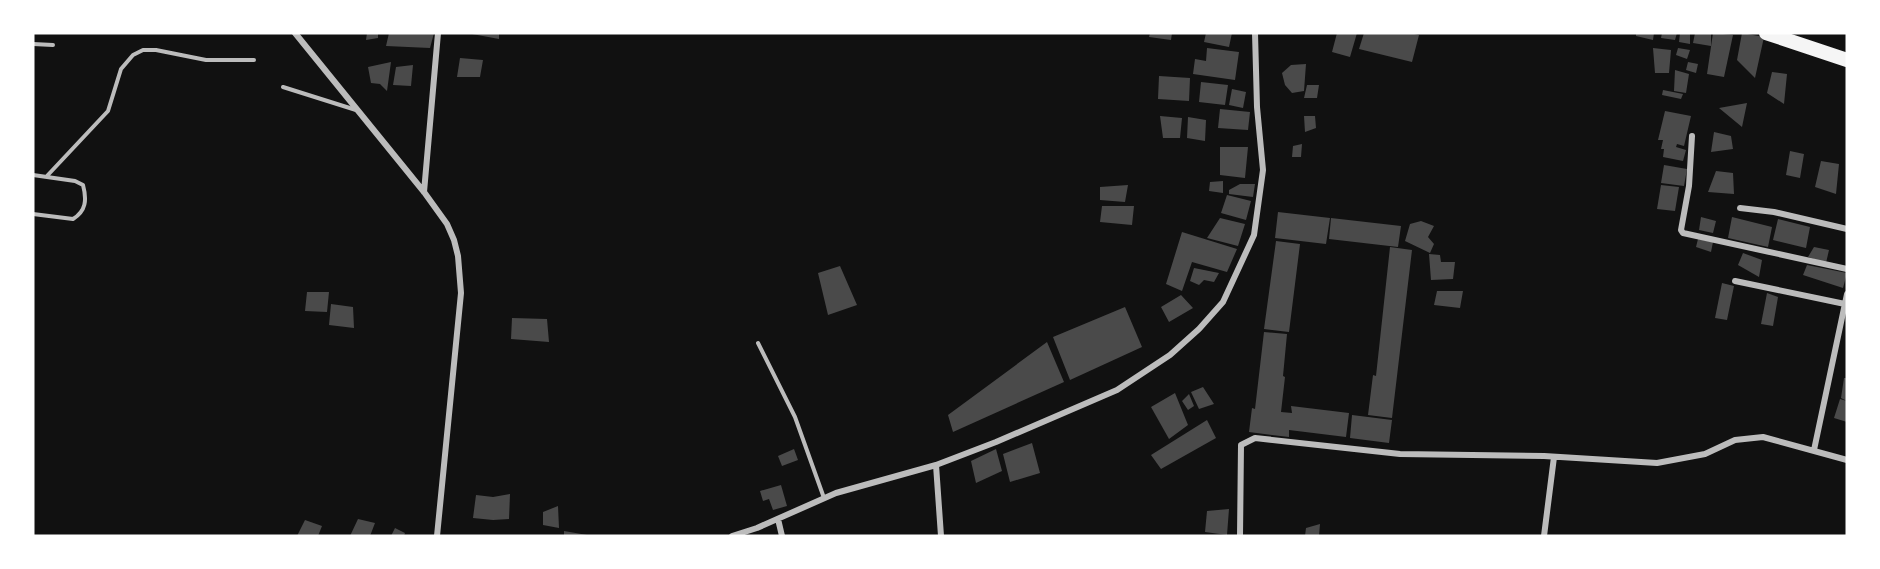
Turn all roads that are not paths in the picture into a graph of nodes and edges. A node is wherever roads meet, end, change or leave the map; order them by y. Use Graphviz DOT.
graph roads {
  1 [pos="295,33"];
  2 [pos="438,33"];
  3 [pos="1255,33"];
  4 [pos="1767,33"];
  5 [pos="33,44"];
  6 [pos="53,45"];
  7 [pos="254,60"];
  8 [pos="1847,60"];
  9 [pos="283,87"];
  10 [pos="358,111"];
  11 [pos="1692,136"];
  12 [pos="33,175"];
  13 [pos="46,177"];
  14 [pos="424,192"];
  15 [pos="1740,208"];
  16 [pos="33,214"];
  17 [pos="1847,229"];
  18 [pos="1847,269"];
  19 [pos="1735,280"];
  20 [pos="1847,294"];
  21 [pos="1845,304"];
  22 [pos="758,343"];
  23 [pos="1814,450"];
  24 [pos="1554,457"];
  25 [pos="1847,460"];
  26 [pos="936,465"];
  27 [pos="824,498"];
  28 [pos="778,519"];
  29 [pos="437,536"];
  30 [pos="732,536"];
  31 [pos="782,536"];
  32 [pos="941,536"];
  33 [pos="1240,536"];
  34 [pos="1544,536"];
  1 -- 10 [label="street"];
  2 -- 14 [label="street"];
  3 -- 26 [label="street"];
  4 -- 8 [label="highway"];
  5 -- 6 [label="lane"];
  7 -- 13 [label="lane"];
  9 -- 10 [label="lane"];
  10 -- 14 [label="street"];
  11 -- 18 [label="street"];
  12 -- 13 [label="lane"];
  13 -- 16 [label="lane"];
  14 -- 29 [label="street"];
  15 -- 17 [label="street"];
  19 -- 21 [label="street"];
  20 -- 21 [label="street"];
  21 -- 23 [label="street"];
  22 -- 27 [label="lane"];
  23 -- 24 [label="street"];
  23 -- 25 [label="street"];
  24 -- 33 [label="street"];
  24 -- 34 [label="street"];
  26 -- 27 [label="street"];
  26 -- 32 [label="street"];
  27 -- 28 [label="street"];
  28 -- 30 [label="street"];
  28 -- 31 [label="street"];
}
